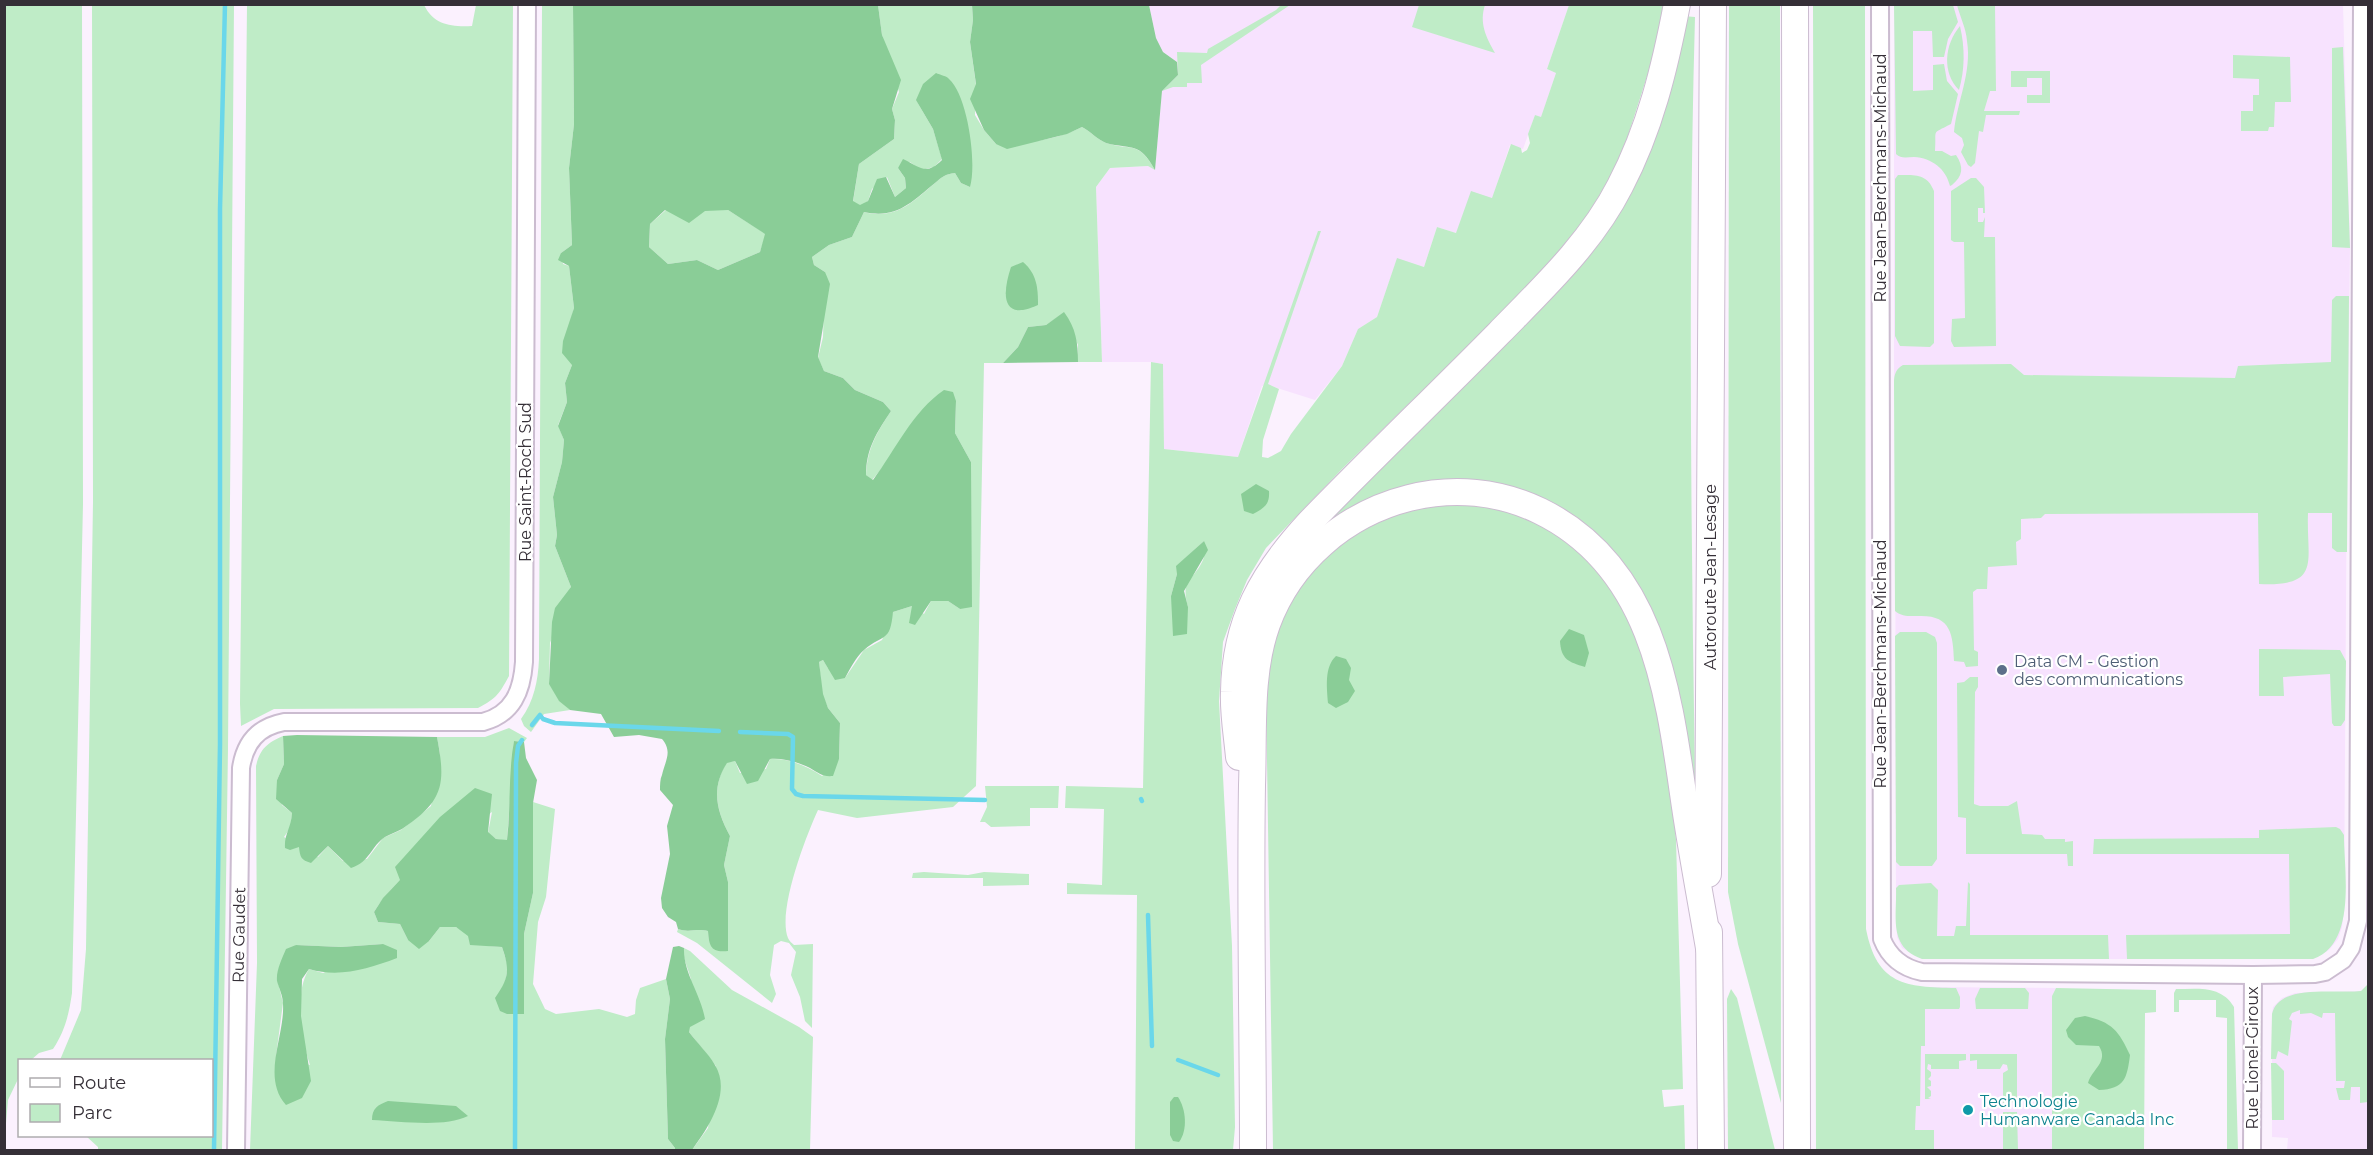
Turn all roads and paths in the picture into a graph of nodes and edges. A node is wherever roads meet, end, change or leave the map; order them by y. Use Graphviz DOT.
graph roads {
  1 [pos="527,4"];
  2 [pos="1677,4"];
  3 [pos="1713,4"];
  4 [pos="1795,4"];
  5 [pos="1880,4"];
  6 [pos="2362,4"];
  7 [pos="2365,27"];
  8 [pos="265,728"];
  9 [pos="1250,895"];
  10 [pos="1709,948"];
  11 [pos="2253,975"];
  12 [pos="236,1150"];
  13 [pos="1253,1150"];
  14 [pos="1711,1150"];
  15 [pos="1797,1150"];
  16 [pos="2252,1150"];
  1 -- 8 [label="street, Rue Saint-Roch Sud"];
  2 -- 9 [label="highway"];
  3 -- 10 [label="highway, Autoroute Jean-Lesage"];
  4 -- 15 [label="highway"];
  5 -- 11 [label="street, Rue Jean-Berchmans-Michaud"];
  6 -- 7 [label="street, Rue Lionel-Giroux"];
  7 -- 11 [label="street, Rue Lionel-Giroux"];
  8 -- 12 [label="street, Rue Gaudet"];
  9 -- 10 [label="highway"];
  9 -- 13 [label="highway"];
  10 -- 14 [label="highway, Autoroute Jean-Lesage"];
  11 -- 16 [label="street, Rue Lionel-Giroux"];
}
